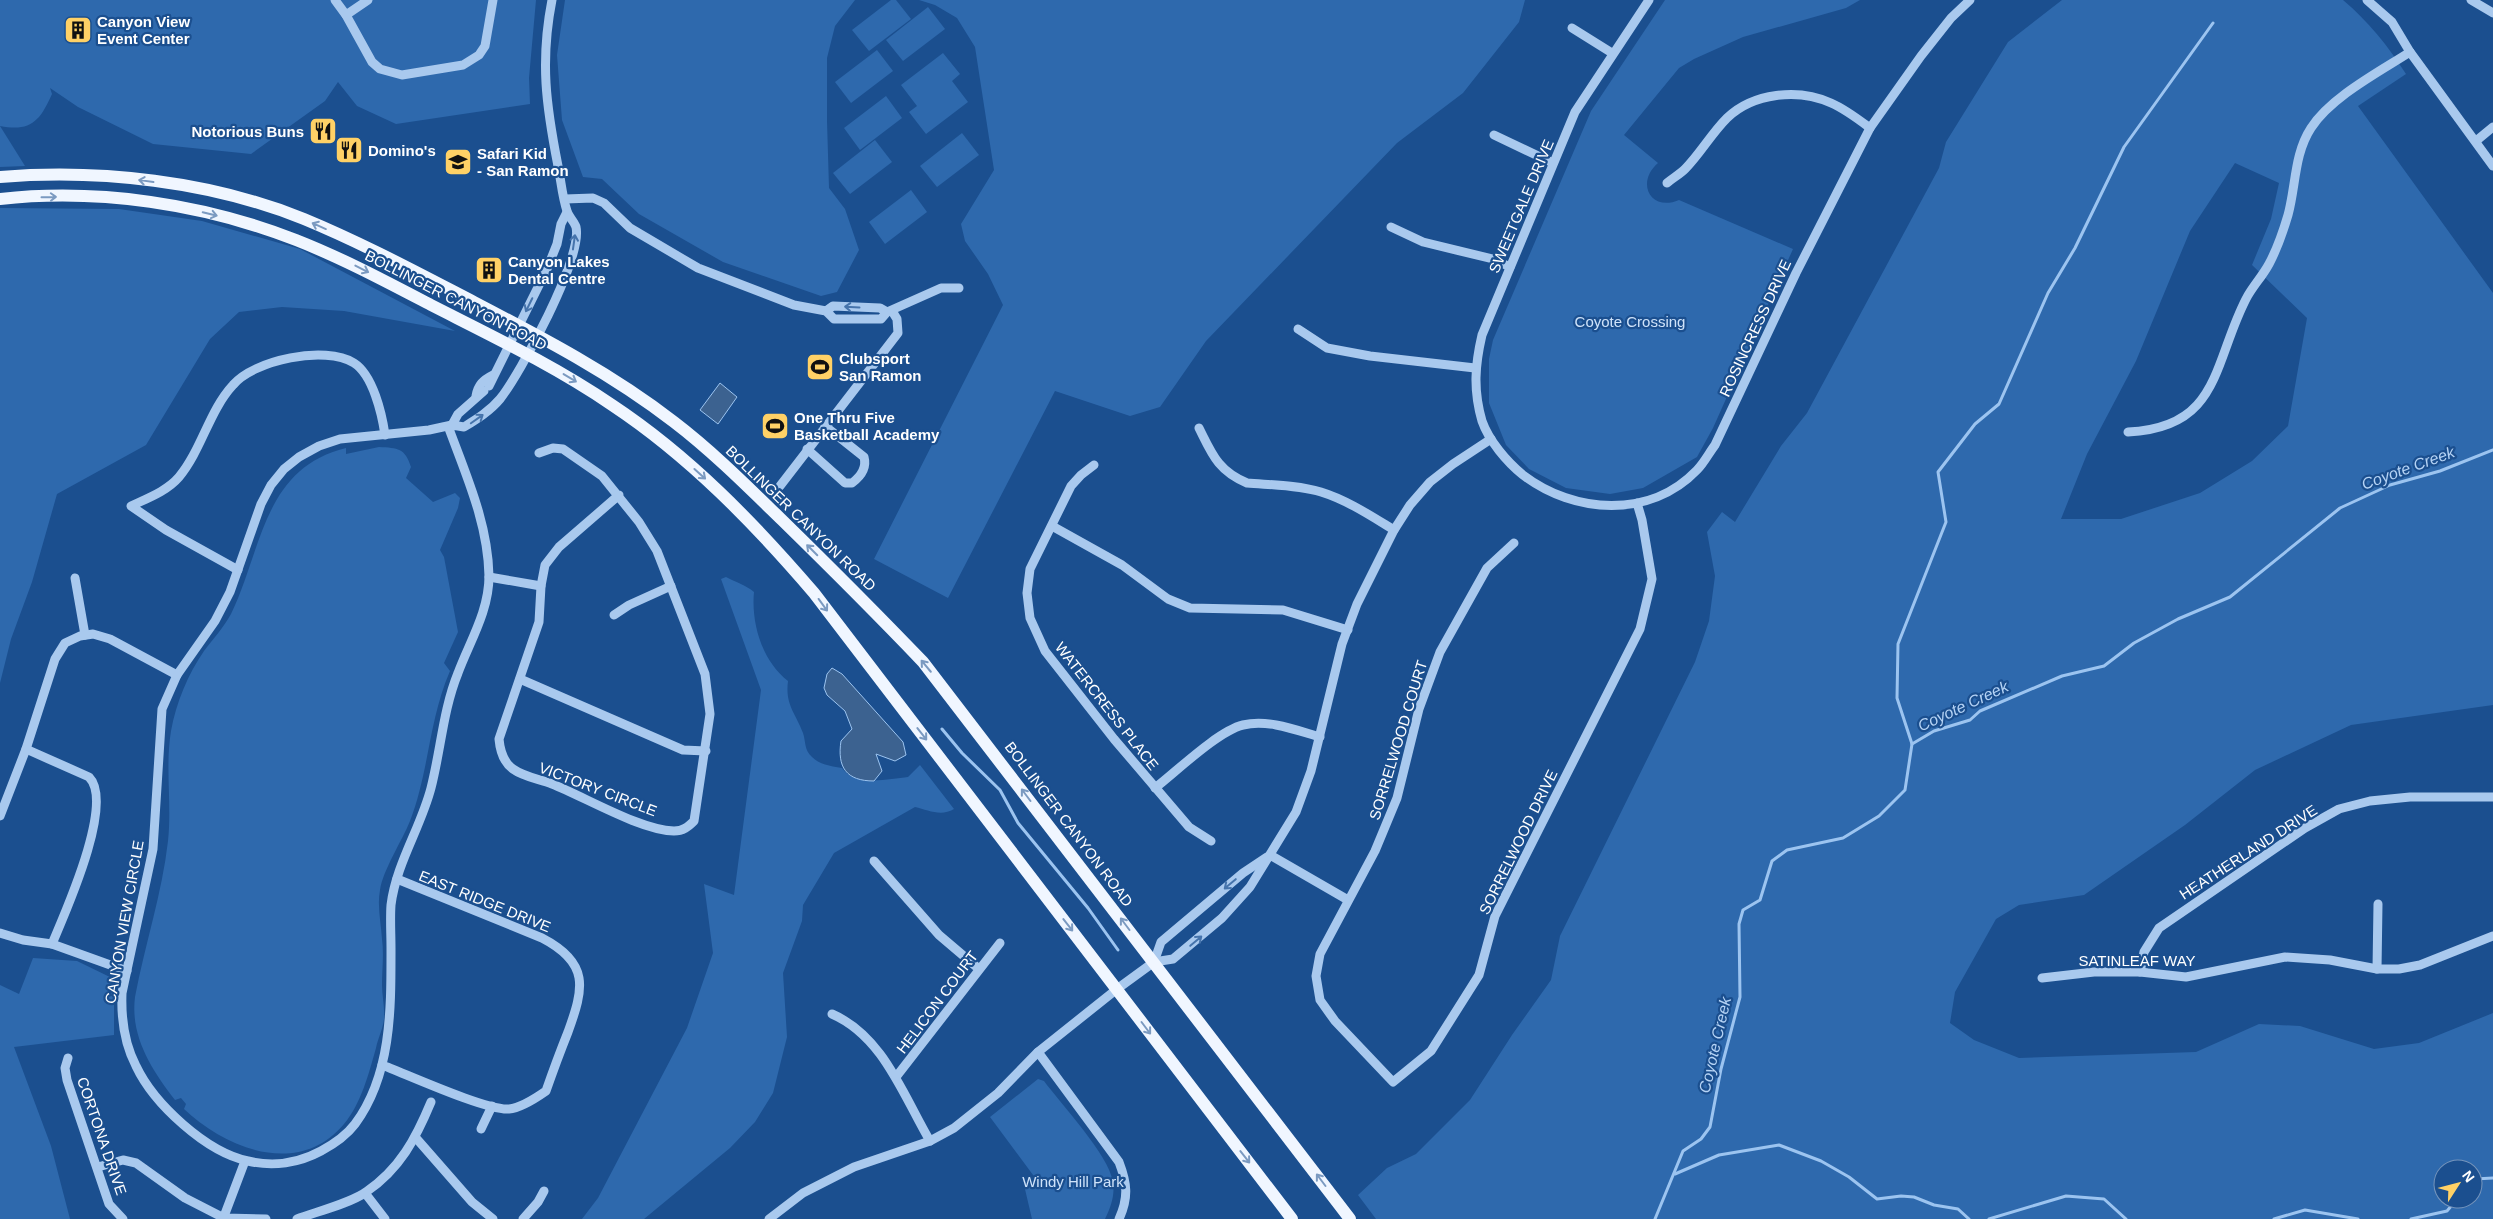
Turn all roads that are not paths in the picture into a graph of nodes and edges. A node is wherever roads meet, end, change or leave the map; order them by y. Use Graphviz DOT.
graph roads {
  1 [pos="334,0"];
  2 [pos="368,0"];
  3 [pos="494,0"];
  4 [pos="552,0"];
  5 [pos="1649,0"];
  6 [pos="1970,0"];
  7 [pos="2367,0"];
  8 [pos="2471,0"];
  9 [pos="2493,13"];
  10 [pos="346,15"];
  11 [pos="1572,28"];
  12 [pos="2410,52"];
  13 [pos="1612,53"];
  14 [pos="2493,127"];
  15 [pos="1870,128"];
  16 [pos="1494,134"];
  17 [pos="2476,141"];
  18 [pos="2490,154"];
  19 [pos="1553,163"];
  20 [pos="2493,166"];
  21 [pos="0,177"];
  22 [pos="1667,183"];
  23 [pos="0,199"];
  24 [pos="565,199"];
  25 [pos="567,212"];
  26 [pos="1391,227"];
  27 [pos="1510,267"];
  28 [pos="959,288"];
  29 [pos="890,311"];
  30 [pos="519,326"];
  31 [pos="1298,329"];
  32 [pos="537,335"];
  33 [pos="510,345"];
  34 [pos="527,354"];
  35 [pos="1475,368"];
  36 [pos="493,375"];
  37 [pos="483,391"];
  38 [pos="450,425"];
  39 [pos="825,426"];
  40 [pos="1198,428"];
  41 [pos="2128,432"];
  42 [pos="385,434"];
  43 [pos="1491,439"];
  44 [pos="807,449"];
  45 [pos="539,453"];
  46 [pos="1094,465"];
  47 [pos="780,486"];
  48 [pos="619,495"];
  49 [pos="1637,503"];
  50 [pos="1052,526"];
  51 [pos="1394,530"];
  52 [pos="1514,543"];
  53 [pos="238,570"];
  54 [pos="489,577"];
  55 [pos="75,578"];
  56 [pos="541,586"];
  57 [pos="671,586"];
  58 [pos="614,615"];
  59 [pos="1348,630"];
  60 [pos="85,635"];
  61 [pos="177,675"];
  62 [pos="520,679"];
  63 [pos="1320,737"];
  64 [pos="26,749"];
  65 [pos="706,751"];
  66 [pos="1155,788"];
  67 [pos="2493,796"];
  68 [pos="0,816"];
  69 [pos="1211,840"];
  70 [pos="1270,855"];
  71 [pos="874,861"];
  72 [pos="397,880"];
  73 [pos="1348,900"];
  74 [pos="2378,904"];
  75 [pos="0,933"];
  76 [pos="2493,936"];
  77 [pos="1000,943"];
  78 [pos="52,944"];
  79 [pos="1154,962"];
  80 [pos="979,968"];
  81 [pos="2377,969"];
  82 [pos="127,971"];
  83 [pos="2140,972"];
  84 [pos="2042,978"];
  85 [pos="1117,989"];
  86 [pos="832,1014"];
  87 [pos="1038,1052"];
  88 [pos="68,1058"];
  89 [pos="382,1065"];
  90 [pos="896,1077"];
  91 [pos="430,1102"];
  92 [pos="492,1106"];
  93 [pos="481,1130"];
  94 [pos="416,1138"];
  95 [pos="930,1141"];
  96 [pos="245,1161"];
  97 [pos="98,1167"];
  98 [pos="544,1191"];
  99 [pos="366,1193"];
  100 [pos="224,1218"];
  101 [pos="123,1219"];
  102 [pos="266,1219"];
  103 [pos="297,1219"];
  104 [pos="385,1219"];
  105 [pos="494,1219"];
  106 [pos="523,1219"];
  107 [pos="769,1219"];
  108 [pos="1119,1219"];
  109 [pos="1292,1219"];
  110 [pos="1350,1219"];
  1 -- 10 [label="street"];
  2 -- 10 [label="street"];
  3 -- 10 [label="street"];
  4 -- 24 [label="street, CANYON VIEW CIRCLE"];
  5 -- 13 [label="street, SWEETGALE DRIVE"];
  6 -- 15 [label="street, ROSINCRESS DRIVE"];
  7 -- 12 [label="street"];
  8 -- 9 [label="street"];
  11 -- 13 [label="street"];
  12 -- 17 [label="street"];
  12 -- 41 [label="street"];
  13 -- 19 [label="street, SWEETGALE DRIVE"];
  14 -- 17 [label="street"];
  15 -- 22 [label="street"];
  15 -- 49 [label="street, ROSINCRESS DRIVE"];
  16 -- 19 [label="street"];
  17 -- 18 [label="street"];
  18 -- 20 [label="street"];
  19 -- 27 [label="street, SWEETGALE DRIVE"];
  30 -- 21 [label="main road, BOLLINGER CANYON ROAD, one-way"];
  23 -- 33 [label="main road, BOLLINGER CANYON ROAD, one-way"];
  24 -- 25 [label="street, CANYON VIEW CIRCLE"];
  24 -- 29 [label="street"];
  25 -- 30 [label="street, one-way"];
  32 -- 25 [label="street, CANYON VIEW CIRCLE, one-way"];
  26 -- 27 [label="street"];
  27 -- 35 [label="street, SWEETGALE DRIVE"];
  28 -- 29 [label="street"];
  29 -- 39 [label="street"];
  30 -- 32 [label="main road, BOLLINGER CANYON ROAD"];
  30 -- 33 [label="street"];
  31 -- 35 [label="street"];
  32 -- 34 [label="street, CANYON VIEW CIRCLE"];
  79 -- 32 [label="main road, BOLLINGER CANYON ROAD, one-way"];
  33 -- 34 [label="main road, BOLLINGER CANYON ROAD"];
  33 -- 36 [label="street"];
  38 -- 34 [label="street, CANYON VIEW CIRCLE, one-way"];
  34 -- 85 [label="main road, BOLLINGER CANYON ROAD, one-way"];
  35 -- 43 [label="street, SWEETGALE DRIVE"];
  36 -- 37 [label="street"];
  36 -- 37 [label="street"];
  37 -- 38 [label="street"];
  38 -- 42 [label="street, CANYON VIEW CIRCLE"];
  38 -- 54 [label="street, CANYON VIEW CIRCLE"];
  39 -- 44 [label="street"];
  39 -- 44 [label="street"];
  40 -- 51 [label="street"];
  42 -- 53 [label="street, CANYON VIEW CIRCLE"];
  42 -- 53 [label="street"];
  43 -- 49 [label="street, ROSINCRESS DRIVE"];
  43 -- 51 [label="street"];
  44 -- 47 [label="street"];
  45 -- 48 [label="street"];
  46 -- 50 [label="street, WATERCRESS PLACE"];
  48 -- 56 [label="street, VICTORY CIRCLE"];
  48 -- 57 [label="street, VICTORY CIRCLE"];
  49 -- 73 [label="street, SORRELWOOD DRIVE"];
  50 -- 59 [label="street"];
  50 -- 66 [label="street, WATERCRESS PLACE"];
  51 -- 59 [label="street"];
  52 -- 73 [label="street, SORRELWOOD COURT"];
  53 -- 61 [label="street, CANYON VIEW CIRCLE"];
  54 -- 56 [label="street"];
  54 -- 72 [label="street, CANYON VIEW CIRCLE"];
  55 -- 60 [label="street"];
  56 -- 62 [label="street, VICTORY CIRCLE"];
  57 -- 58 [label="street"];
  57 -- 65 [label="street, VICTORY CIRCLE"];
  59 -- 63 [label="street"];
  60 -- 61 [label="street"];
  60 -- 64 [label="street"];
  61 -- 82 [label="street, CANYON VIEW CIRCLE"];
  62 -- 65 [label="street"];
  62 -- 65 [label="street, VICTORY CIRCLE"];
  63 -- 66 [label="street"];
  63 -- 70 [label="street"];
  64 -- 68 [label="street"];
  64 -- 78 [label="street"];
  66 -- 69 [label="street, WATERCRESS PLACE"];
  67 -- 83 [label="street, HEATHERLAND DRIVE"];
  70 -- 73 [label="street"];
  70 -- 79 [label="street, one-way"];
  79 -- 70 [label="street, one-way"];
  71 -- 80 [label="street"];
  72 -- 89 [label="street, CANYON VIEW CIRCLE"];
  72 -- 92 [label="street, EAST RIDGE DRIVE"];
  74 -- 81 [label="street"];
  75 -- 78 [label="street"];
  76 -- 81 [label="street, SATINLEAF WAY"];
  77 -- 80 [label="street, HELICON COURT"];
  78 -- 82 [label="street"];
  79 -- 85 [label="street"];
  110 -- 79 [label="main road, BOLLINGER CANYON ROAD, one-way"];
  80 -- 90 [label="street, HELICON COURT"];
  81 -- 83 [label="street, SATINLEAF WAY"];
  82 -- 96 [label="street, CANYON VIEW CIRCLE"];
  83 -- 84 [label="street, SATINLEAF WAY"];
  85 -- 87 [label="street"];
  85 -- 109 [label="main road, BOLLINGER CANYON ROAD, one-way"];
  86 -- 90 [label="street"];
  87 -- 95 [label="street"];
  87 -- 108 [label="street"];
  88 -- 97 [label="street, CORTONA DRIVE"];
  89 -- 92 [label="street, EAST RIDGE DRIVE"];
  89 -- 96 [label="street, CANYON VIEW CIRCLE"];
  90 -- 95 [label="street"];
  91 -- 94 [label="street"];
  92 -- 93 [label="street"];
  94 -- 99 [label="street"];
  94 -- 105 [label="street"];
  95 -- 107 [label="street"];
  96 -- 100 [label="street"];
  97 -- 100 [label="street"];
  97 -- 101 [label="street, CORTONA DRIVE"];
  98 -- 106 [label="street"];
  99 -- 103 [label="street"];
  99 -- 104 [label="street"];
  100 -- 102 [label="street"];
}
